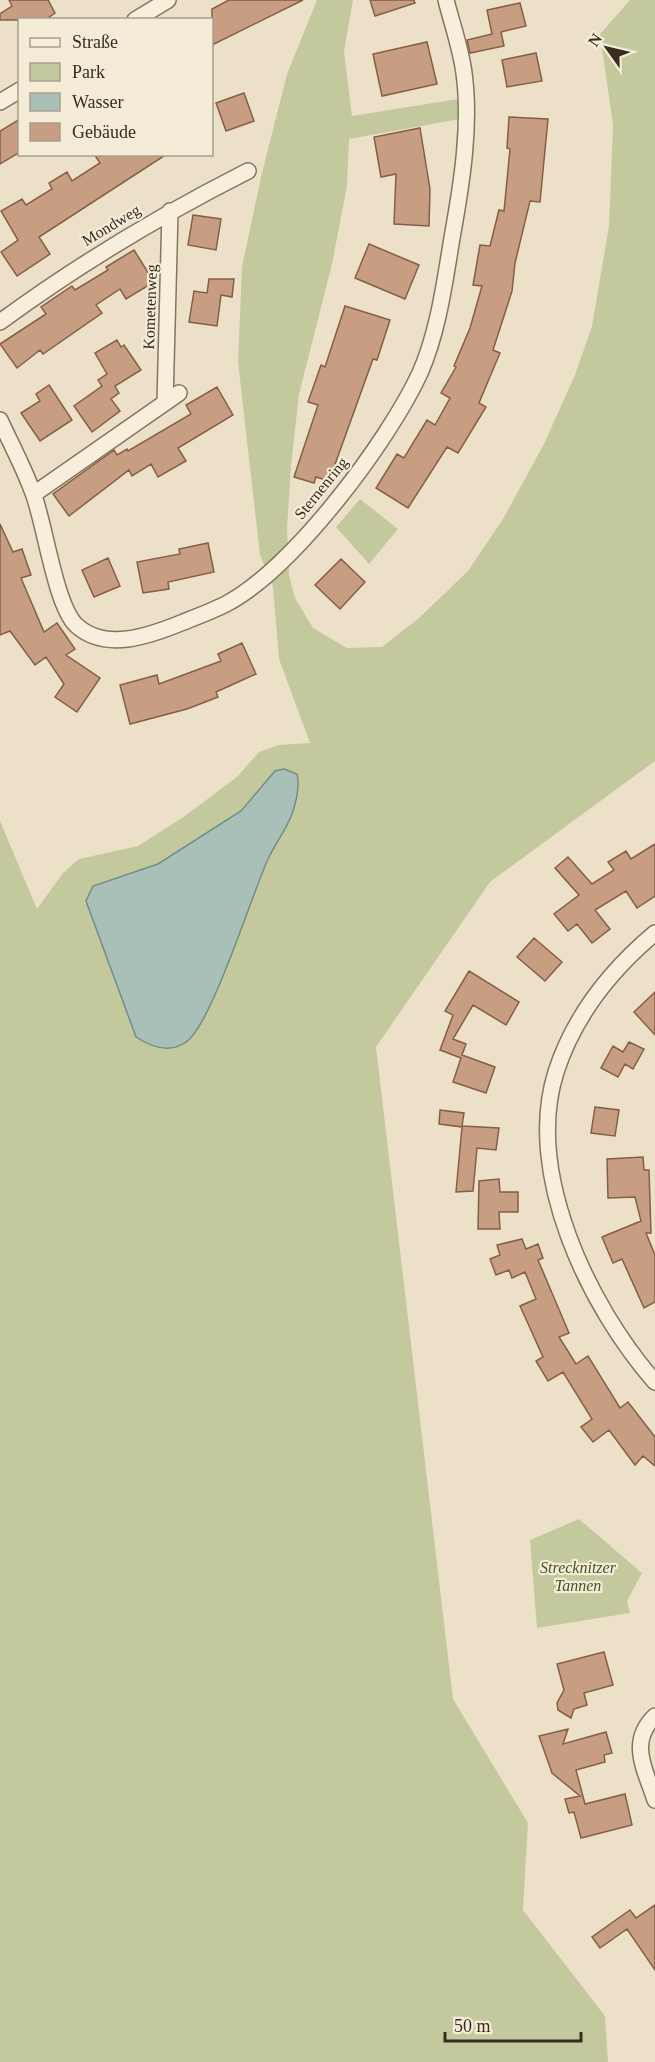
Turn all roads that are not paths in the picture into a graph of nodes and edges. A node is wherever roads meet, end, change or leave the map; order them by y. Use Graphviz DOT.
graph roads {
  1 [pos="168,0"];
  2 [pos="446,0"];
  3 [pos="138,18"];
  4 [pos="18,91"];
  5 [pos="0,102"];
  6 [pos="248,171"];
  7 [pos="170,211"];
  8 [pos="0,322"];
  9 [pos="179,393"];
  10 [pos="165,403"];
  11 [pos="0,420"];
  12 [pos="34,494"];
  13 [pos="655,933"];
  14 [pos="655,1382"];
  15 [pos="655,1716"];
  16 [pos="655,1800"];
  1 -- 3 [label="street"];
  2 -- 12 [label="street, Sternenring"];
  4 -- 5 [label="street"];
  6 -- 7 [label="street, Mondweg"];
  7 -- 8 [label="street, Mondweg"];
  7 -- 10 [label="street, Kometenweg"];
  9 -- 10 [label="street"];
  10 -- 12 [label="street"];
  11 -- 12 [label="street, Sternenring"];
  13 -- 14 [label="street"];
  15 -- 16 [label="street"];
}
